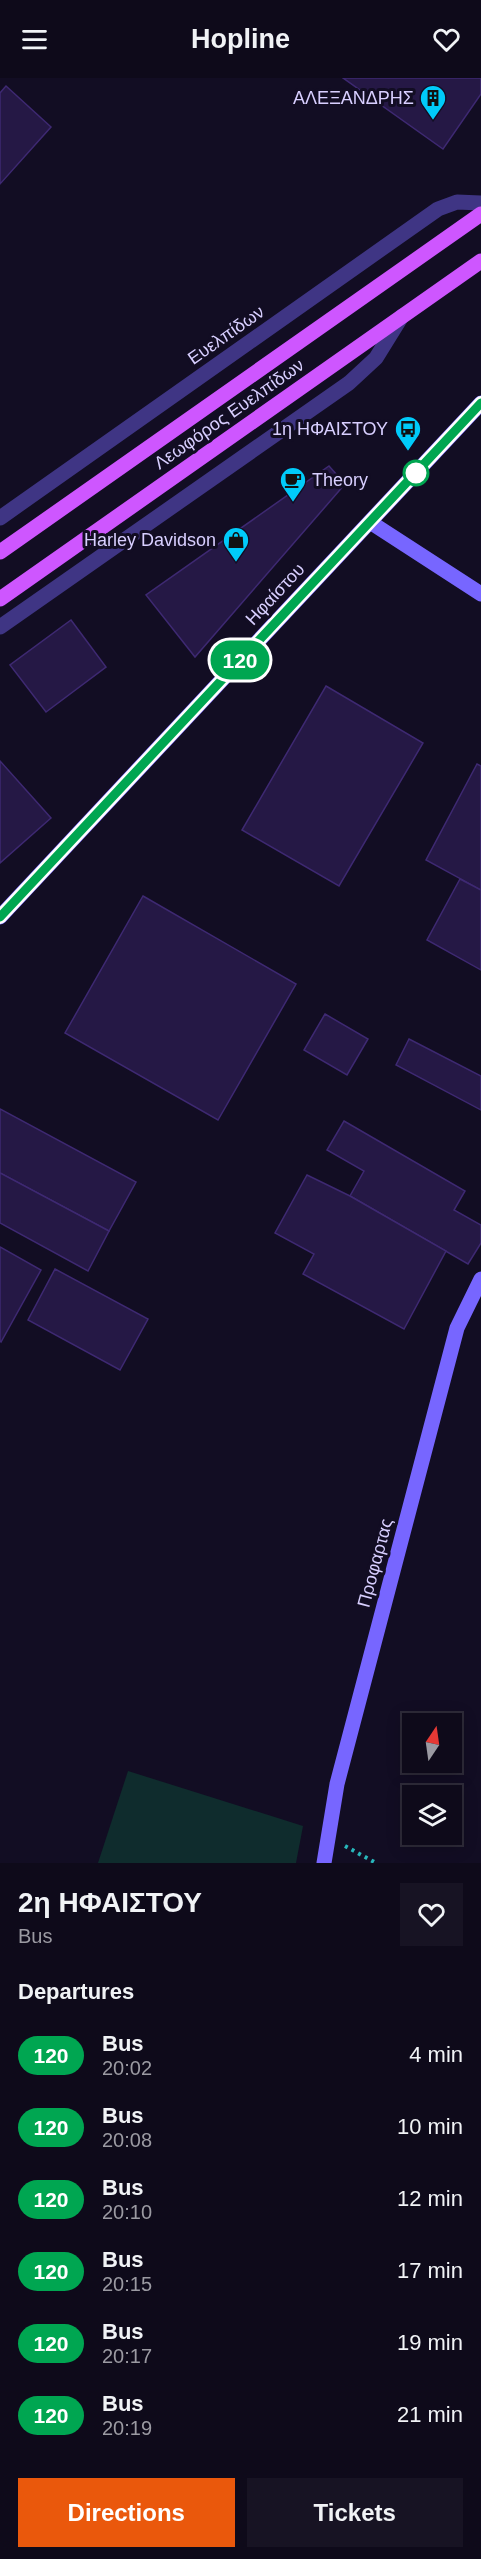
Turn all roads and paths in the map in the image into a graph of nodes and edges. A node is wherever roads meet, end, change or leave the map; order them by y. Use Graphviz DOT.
graph roads {
  1 [pos="481,203"];
  2 [pos="481,214"];
  3 [pos="481,261"];
  4 [pos="402,316"];
  5 [pos="481,403"];
  6 [pos="0,518"];
  7 [pos="370,522"];
  8 [pos="0,552"];
  9 [pos="481,594"];
  10 [pos="0,599"];
  11 [pos="0,627"];
  12 [pos="0,917"];
  13 [pos="481,1279"];
  14 [pos="329,1837"];
  15 [pos="324,1863"];
  16 [pos="376,1863"];
  1 -- 6 [label="street, Ευελπίδων"];
  2 -- 8 [label="main road, Λεωφόρος Ευελπίδων"];
  3 -- 4 [label="main road, Λεωφόρος Ευελπίδων"];
  4 -- 10 [label="main road, Λεωφόρος Ευελπίδων"];
  4 -- 11 [label="street"];
  5 -- 7 [label="street, Ηφαίστου"];
  7 -- 9 [label="street"];
  7 -- 12 [label="street, Ηφαίστου"];
  13 -- 14 [label="street, Προφαρτας"];
  14 -- 15 [label="street, Προφαρτας"];
  14 -- 16 [label="path"];
}
